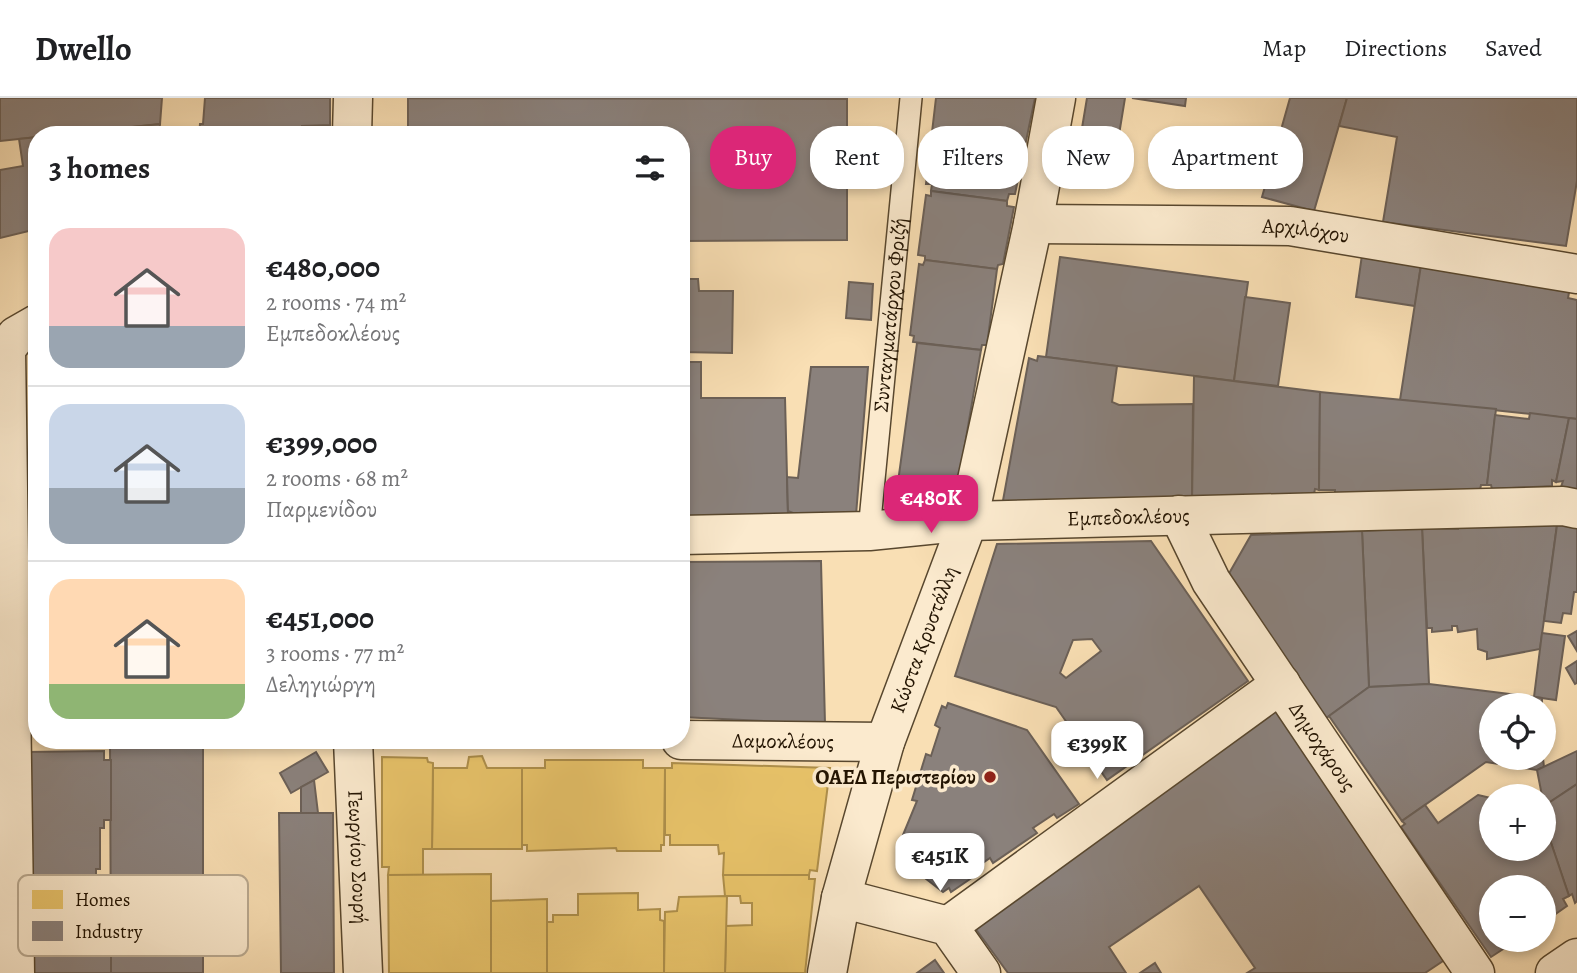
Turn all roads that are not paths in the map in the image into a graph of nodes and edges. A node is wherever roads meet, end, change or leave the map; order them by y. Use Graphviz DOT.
graph roads {
  1 [pos="353,98"];
  2 [pos="911,98"];
  3 [pos="1056,98"];
  4 [pos="352,126"];
  5 [pos="1033,224"];
  6 [pos="1577,274"];
  7 [pos="28,329"];
  8 [pos="5,499"];
  9 [pos="1577,509"];
  10 [pos="1179,515"];
  11 [pos="968,521"];
  12 [pos="869,531"];
  13 [pos="690,535"];
  14 [pos="1281,684"];
  15 [pos="690,740"];
  16 [pos="886,742"];
  17 [pos="6,743"];
  18 [pos="353,749"];
  19 [pos="841,898"];
  20 [pos="948,926"];
  21 [pos="1577,958"];
  22 [pos="15,973"];
  23 [pos="363,973"];
  24 [pos="827,973"];
  25 [pos="981,973"];
  26 [pos="1475,973"];
  27 [pos="1555,973"];
  1 -- 4 [label="street"];
  2 -- 12 [label="lane, Συνταγματάρχου Φριζή"];
  3 -- 5 [label="street, Κώστα Κρυστάλλη"];
  5 -- 6 [label="street, Αρχιλόχου"];
  5 -- 11 [label="street, Κώστα Κρυστάλλη"];
  7 -- 8 [label="street"];
  8 -- 17 [label="street"];
  9 -- 10 [label="street, Εμπεδοκλέους"];
  10 -- 11 [label="street, Εμπεδοκλέους"];
  10 -- 14 [label="street, Δημοχάρους"];
  11 -- 12 [label="street, Εμπεδοκλέους"];
  11 -- 16 [label="street, Κώστα Κρυστάλλη"];
  12 -- 13 [label="street, Εμπεδοκλέους"];
  14 -- 20 [label="street"];
  14 -- 26 [label="street, Δημοχάρους"];
  15 -- 16 [label="street, Δαμοκλέους"];
  16 -- 19 [label="street, Κώστα Κρυστάλλη"];
  17 -- 22 [label="street"];
  18 -- 23 [label="street, Γεωργίου Σουρή"];
  19 -- 20 [label="street"];
  19 -- 24 [label="street, Κώστα Κρυστάλλη"];
  20 -- 25 [label="street"];
  21 -- 27 [label="street"];
}
